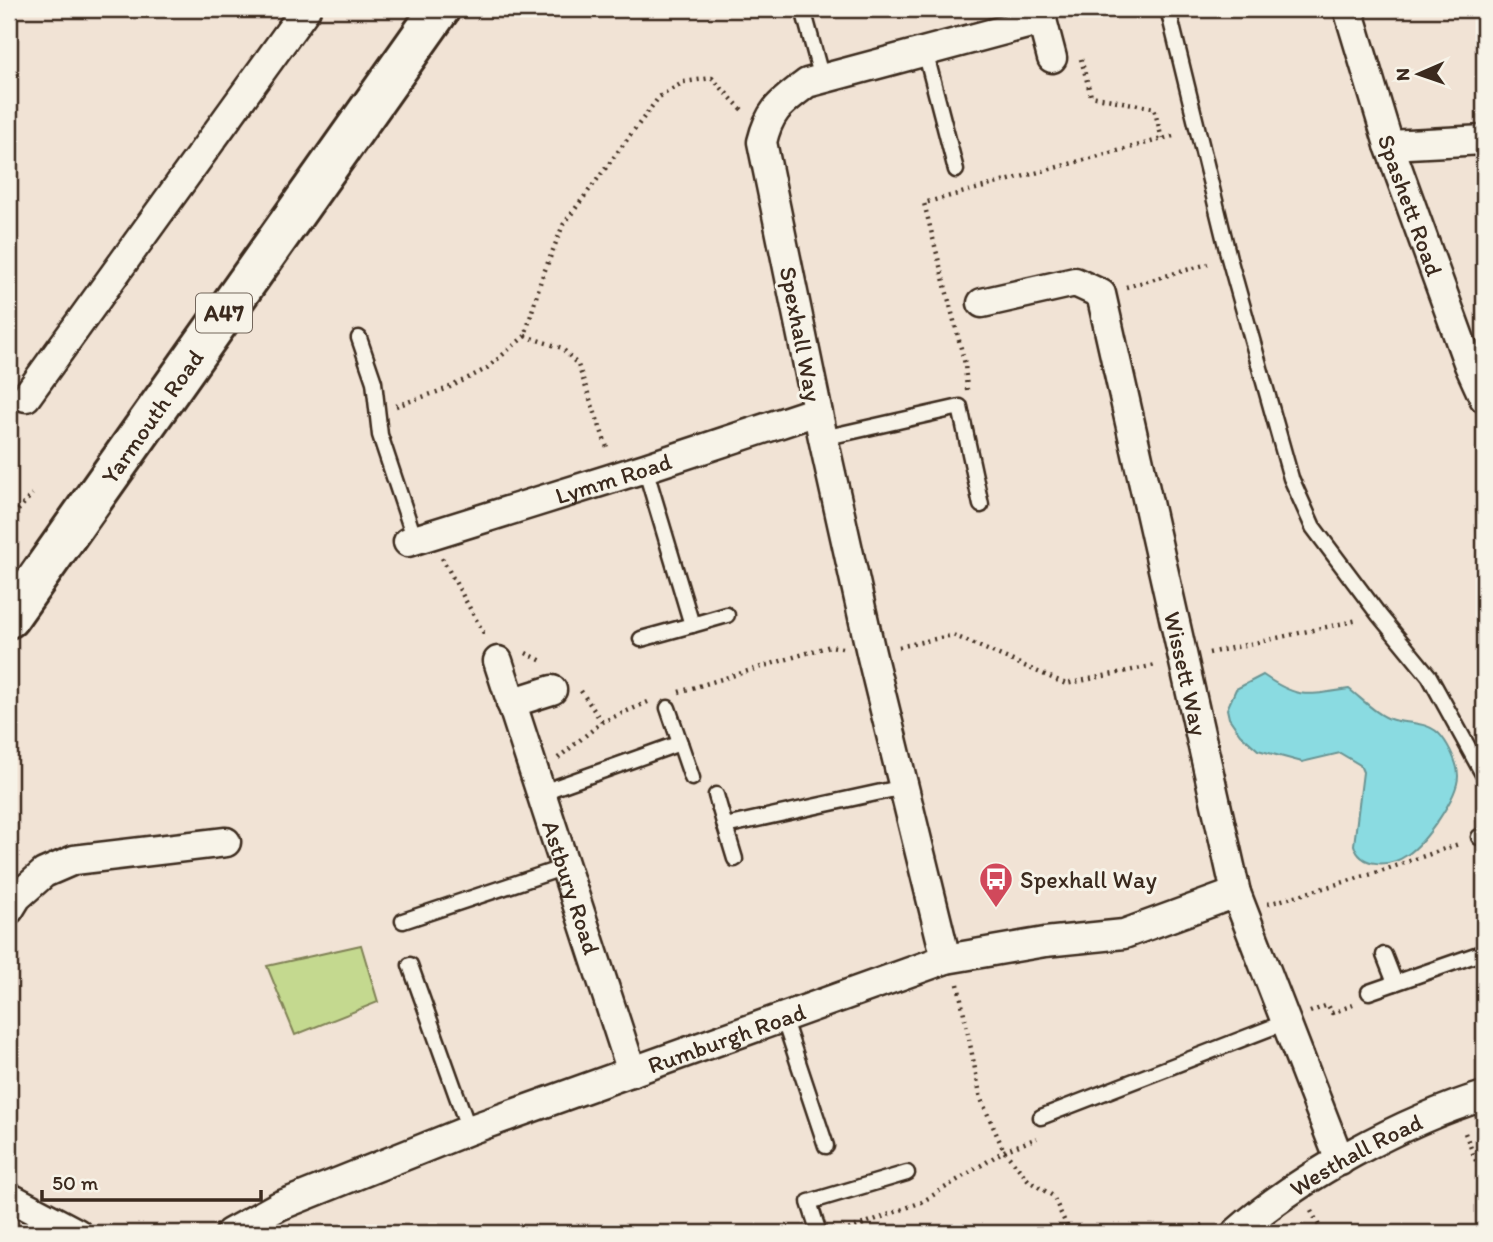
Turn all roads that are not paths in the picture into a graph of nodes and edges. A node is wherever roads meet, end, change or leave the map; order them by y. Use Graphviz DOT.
graph roads {
  1 [pos="306,9"];
  2 [pos="440,9"];
  3 [pos="803,9"];
  4 [pos="1168,9"];
  5 [pos="1348,9"];
  6 [pos="1040,15"];
  7 [pos="925,51"];
  8 [pos="1052,58"];
  9 [pos="822,79"];
  10 [pos="1484,140"];
  11 [pos="1389,145"];
  12 [pos="956,170"];
  13 [pos="982,303"];
  14 [pos="359,338"];
  15 [pos="26,397"];
  16 [pos="1484,398"];
  17 [pos="820,424"];
  18 [pos="645,468"];
  19 [pos="981,505"];
  20 [pos="412,541"];
  21 [pos="727,615"];
  22 [pos="9,618"];
  23 [pos="692,625"];
  24 [pos="641,639"];
  25 [pos="498,661"];
  26 [pos="552,691"];
  27 [pos="666,700"];
  28 [pos="511,703"];
  29 [pos="680,743"];
  30 [pos="1484,776"];
  31 [pos="692,778"];
  32 [pos="538,785"];
  33 [pos="904,787"];
  34 [pos="716,795"];
  35 [pos="725,826"];
  36 [pos="226,842"];
  37 [pos="735,859"];
  38 [pos="565,867"];
  39 [pos="1240,902"];
  40 [pos="9,910"];
  41 [pos="403,921"];
  42 [pos="1484,952"];
  43 [pos="1384,955"];
  44 [pos="949,958"];
  45 [pos="410,965"];
  46 [pos="1395,983"];
  47 [pos="1369,992"];
  48 [pos="783,1017"];
  49 [pos="1286,1021"];
  50 [pos="632,1072"];
  51 [pos="1484,1096"];
  52 [pos="1041,1117"];
  53 [pos="469,1130"];
  54 [pos="826,1146"];
  55 [pos="1339,1161"];
  56 [pos="907,1173"];
  57 [pos="9,1198"];
  58 [pos="77,1233"];
  59 [pos="230,1233"];
  60 [pos="819,1233"];
  61 [pos="1236,1233"];
  1 -- 15 [label="street"];
  2 -- 22 [label="highway, Yarmouth Road / A47"];
  3 -- 9 [label="lane"];
  4 -- 30 [label="lane"];
  5 -- 11 [label="street, Spashett Road"];
  6 -- 7 [label="street"];
  6 -- 8 [label="street"];
  7 -- 9 [label="street"];
  7 -- 12 [label="lane"];
  9 -- 17 [label="street, Spexhall Way"];
  10 -- 11 [label="street"];
  11 -- 16 [label="street, Spashett Road"];
  13 -- 39 [label="street, Wissett Way"];
  14 -- 20 [label="lane"];
  17 -- 18 [label="street, Lymm Road"];
  17 -- 19 [label="lane"];
  17 -- 33 [label="street, Spexhall Way"];
  18 -- 20 [label="street, Lymm Road"];
  18 -- 23 [label="lane"];
  21 -- 23 [label="lane"];
  23 -- 24 [label="lane"];
  25 -- 28 [label="street, Astbury Road"];
  26 -- 28 [label="street"];
  27 -- 29 [label="lane"];
  28 -- 32 [label="street, Astbury Road"];
  29 -- 31 [label="lane"];
  29 -- 32 [label="lane"];
  32 -- 38 [label="street, Astbury Road"];
  33 -- 35 [label="lane"];
  33 -- 44 [label="street, Spexhall Way"];
  34 -- 35 [label="lane"];
  35 -- 37 [label="lane"];
  36 -- 40 [label="street"];
  38 -- 41 [label="lane"];
  38 -- 50 [label="street, Astbury Road"];
  39 -- 44 [label="street, Rumburgh Road"];
  39 -- 49 [label="street, Wissett Way"];
  42 -- 46 [label="lane"];
  43 -- 46 [label="lane"];
  44 -- 48 [label="street, Rumburgh Road"];
  45 -- 53 [label="lane"];
  46 -- 47 [label="lane"];
  48 -- 50 [label="street, Rumburgh Road"];
  48 -- 54 [label="lane"];
  49 -- 52 [label="lane"];
  49 -- 55 [label="street, Wissett Way"];
  50 -- 53 [label="street, Rumburgh Road"];
  51 -- 55 [label="street, Westhall Road"];
  53 -- 59 [label="street, Rumburgh Road"];
  55 -- 61 [label="street, Westhall Road"];
  56 -- 60 [label="lane"];
  57 -- 58 [label="street"];
}
